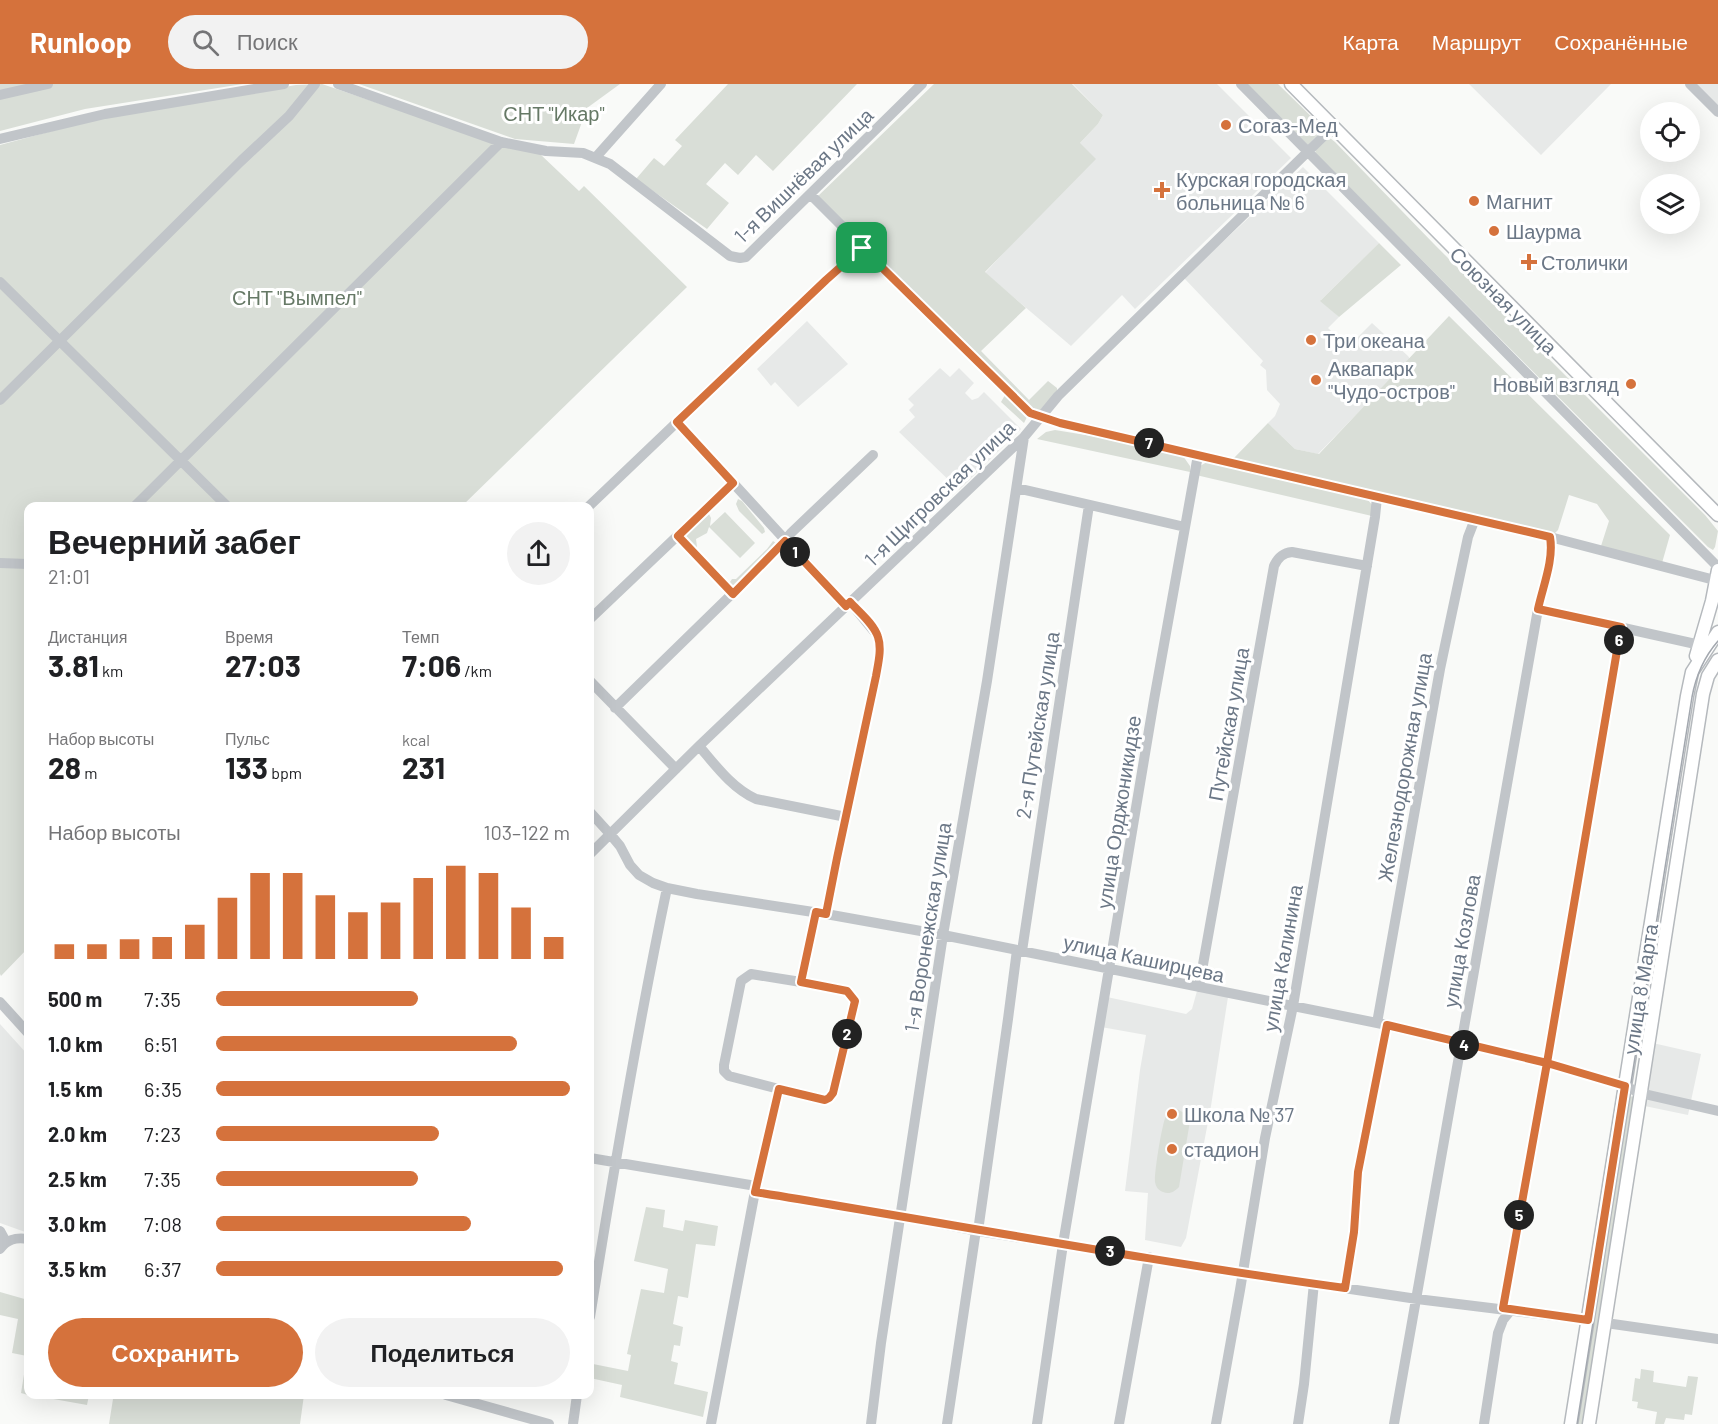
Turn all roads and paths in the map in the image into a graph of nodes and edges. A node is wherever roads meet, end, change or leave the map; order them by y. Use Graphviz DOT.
graph roads {
  1 [pos="48,84"];
  2 [pos="284,84"];
  3 [pos="315,84"];
  4 [pos="338,84"];
  5 [pos="660,84"];
  6 [pos="922,84"];
  7 [pos="1241,84"];
  8 [pos="1291,84"];
  9 [pos="1690,84"];
  10 [pos="0,95"];
  11 [pos="1718,112"];
  12 [pos="1333,127"];
  13 [pos="0,139"];
  14 [pos="501,142"];
  15 [pos="1308,153"];
  16 [pos="596,158"];
  17 [pos="810,194"];
  18 [pos="862,248"];
  19 [pos="0,282"];
  20 [pos="60,341"];
  21 [pos="0,400"];
  22 [pos="1041,417"];
  23 [pos="677,422"];
  24 [pos="1024,437"];
  25 [pos="873,455"];
  26 [pos="1198,455"];
  27 [pos="181,460"];
  28 [pos="733,483"];
  29 [pos="1017,488"];
  30 [pos="1377,497"];
  31 [pos="139,502"];
  32 [pos="223,502"];
  33 [pos="593,502"];
  34 [pos="1089,505"];
  35 [pos="1718,515"];
  36 [pos="1476,519"];
  37 [pos="1185,527"];
  38 [pos="678,536"];
  39 [pos="1550,537"];
  40 [pos="785,541"];
  41 [pos="0,563"];
  42 [pos="24,564"];
  43 [pos="1367,566"];
  44 [pos="1718,575"];
  45 [pos="733,594"];
  46 [pos="848,604"];
  47 [pos="1538,609"];
  48 [pos="594,615"];
  49 [pos="1621,627"];
  50 [pos="1718,632"];
  51 [pos="1700,645"];
  52 [pos="1718,660"];
  53 [pos="1692,672"];
  54 [pos="594,685"];
  55 [pos="615,708"];
  56 [pos="699,746"];
  57 [pos="676,769"];
  58 [pos="594,816"];
  59 [pos="846,817"];
  60 [pos="610,834"];
  61 [pos="594,850"];
  62 [pos="667,888"];
  63 [pos="821,913"];
  64 [pos="943,936"];
  65 [pos="1019,950"];
  66 [pos="1110,969"];
  67 [pos="801,982"];
  68 [pos="1198,987"];
  69 [pos="0,1002"];
  70 [pos="1293,1006"];
  71 [pos="1382,1024"];
  72 [pos="24,1029"];
  73 [pos="1461,1044"];
  74 [pos="1547,1063"];
  75 [pos="1625,1086"];
  76 [pos="779,1089"];
  77 [pos="1640,1093"];
  78 [pos="1718,1111"];
  79 [pos="594,1159"];
  80 [pos="615,1162"];
  81 [pos="755,1189"];
  82 [pos="901,1216"];
  83 [pos="977,1230"];
  84 [pos="0,1231"];
  85 [pos="24,1239"];
  86 [pos="1063,1244"];
  87 [pos="3,1246"];
  88 [pos="1149,1257"];
  89 [pos="1243,1273"];
  90 [pos="1314,1283"];
  91 [pos="1345,1288"];
  92 [pos="594,1292"];
  93 [pos="1417,1299"];
  94 [pos="1507,1309"];
  95 [pos="1588,1320"];
  96 [pos="1606,1323"];
  97 [pos="1718,1339"];
  98 [pos="460,1399"];
  99 [pos="576,1399"];
  100 [pos="549,1424"];
  101 [pos="573,1424"];
  102 [pos="711,1424"];
  103 [pos="871,1424"];
  104 [pos="947,1424"];
  105 [pos="1037,1424"];
  106 [pos="1119,1424"];
  107 [pos="1216,1424"];
  108 [pos="1298,1424"];
  109 [pos="1394,1424"];
  110 [pos="1484,1424"];
  111 [pos="1571,1424"];
  112 [pos="1589,1424"];
  1 -- 10 [label="street"];
  2 -- 13 [label="street"];
  3 -- 20 [label="street"];
  4 -- 14 [label="street"];
  5 -- 16 [label="street"];
  6 -- 17 [label="street, 1-я Вишнёвая улица"];
  7 -- 15 [label="street"];
  8 -- 12 [label="main road, Союзная улица"];
  9 -- 11 [label="street"];
  12 -- 15 [label="street, 1-я Щигровская улица"];
  12 -- 35 [label="main road, Союзная улица"];
  14 -- 16 [label="street"];
  14 -- 27 [label="street"];
  15 -- 22 [label="street, 1-я Щигровская улица"];
  15 -- 44 [label="street"];
  16 -- 17 [label="street, 1-я Вишнёвая улица"];
  17 -- 18 [label="street"];
  18 -- 22 [label="street"];
  18 -- 23 [label="street"];
  19 -- 20 [label="street"];
  20 -- 21 [label="street"];
  20 -- 27 [label="street"];
  22 -- 24 [label="street, 1-я Щигровская улица"];
  22 -- 26 [label="street"];
  23 -- 28 [label="street"];
  23 -- 33 [label="street"];
  24 -- 29 [label="street, 1-я Воронежская улица"];
  24 -- 46 [label="street, 1-я Щигровская улица"];
  25 -- 40 [label="street"];
  26 -- 30 [label="street"];
  26 -- 37 [label="street, улица Орджоникидзе"];
  27 -- 31 [label="street"];
  27 -- 32 [label="street"];
  28 -- 38 [label="street"];
  28 -- 40 [label="street"];
  29 -- 34 [label="street"];
  29 -- 64 [label="street, 1-я Воронежская улица"];
  30 -- 36 [label="street"];
  30 -- 43 [label="street, улица Калинина"];
  34 -- 37 [label="street"];
  34 -- 65 [label="street, 2-я Путейская улица"];
  36 -- 39 [label="street"];
  36 -- 71 [label="street, Железнодорожная улица"];
  37 -- 66 [label="street, улица Орджоникидзе"];
  38 -- 45 [label="street"];
  38 -- 48 [label="street"];
  39 -- 44 [label="street"];
  39 -- 47 [label="street, улица Козлова"];
  40 -- 45 [label="street"];
  40 -- 46 [label="street"];
  41 -- 42 [label="street"];
  43 -- 68 [label="street, Путейская улица"];
  43 -- 70 [label="street, улица Калинина"];
  44 -- 51 [label="main road"];
  45 -- 55 [label="street"];
  46 -- 56 [label="street, 1-я Щигровская улица"];
  46 -- 59 [label="street"];
  47 -- 49 [label="street"];
  47 -- 73 [label="street, улица Козлова"];
  49 -- 51 [label="street"];
  49 -- 74 [label="street"];
  50 -- 53 [label="main road, улица 8 Марта"];
  51 -- 53 [label="main road"];
  52 -- 77 [label="main road, улица 8 Марта"];
  53 -- 75 [label="main road, улица 8 Марта"];
  54 -- 55 [label="street"];
  55 -- 57 [label="street"];
  56 -- 57 [label="street, 1-я Щигровская улица"];
  56 -- 59 [label="street"];
  57 -- 60 [label="street, 1-я Щигровская улица"];
  58 -- 60 [label="street, улица Каширцева"];
  59 -- 63 [label="street"];
  60 -- 61 [label="street, 1-я Щигровская улица"];
  60 -- 62 [label="street, улица Каширцева"];
  62 -- 63 [label="street, улица Каширцева"];
  62 -- 80 [label="street"];
  63 -- 64 [label="street, улица Каширцева"];
  63 -- 67 [label="street"];
  64 -- 65 [label="street, улица Каширцева"];
  64 -- 82 [label="street, 1-я Воронежская улица"];
  65 -- 66 [label="street, улица Каширцева"];
  65 -- 83 [label="street, 2-я Путейская улица"];
  66 -- 68 [label="street, улица Каширцева"];
  66 -- 86 [label="street, улица Орджоникидзе"];
  67 -- 76 [label="street"];
  67 -- 76 [label="street"];
  68 -- 70 [label="street, улица Каширцева"];
  69 -- 72 [label="street"];
  70 -- 71 [label="street, улица Каширцева"];
  70 -- 89 [label="street, улица Калинина"];
  71 -- 73 [label="street, улица Каширцева"];
  71 -- 91 [label="street, Железнодорожная улица"];
  73 -- 74 [label="street, улица Каширцева"];
  73 -- 93 [label="street, улица Козлова"];
  74 -- 75 [label="street, улица Каширцева"];
  74 -- 94 [label="street"];
  75 -- 77 [label="street, улица Каширцева"];
  75 -- 95 [label="main road, улица 8 Марта"];
  76 -- 81 [label="street"];
  77 -- 78 [label="street, улица Каширцева"];
  77 -- 96 [label="main road, улица 8 Марта"];
  79 -- 80 [label="street"];
  80 -- 81 [label="street"];
  80 -- 92 [label="street"];
  81 -- 82 [label="street"];
  81 -- 102 [label="street"];
  82 -- 83 [label="street"];
  82 -- 103 [label="street, 1-я Воронежская улица"];
  83 -- 86 [label="street"];
  83 -- 104 [label="street, 2-я Путейская улица"];
  84 -- 87 [label="street"];
  85 -- 87 [label="street"];
  86 -- 88 [label="street"];
  86 -- 105 [label="street, улица Орджоникидзе"];
  88 -- 89 [label="street"];
  88 -- 106 [label="street"];
  89 -- 90 [label="street"];
  89 -- 107 [label="street, улица Калинина"];
  90 -- 91 [label="street"];
  90 -- 108 [label="street"];
  91 -- 93 [label="street"];
  93 -- 94 [label="street"];
  93 -- 109 [label="street, улица Козлова"];
  94 -- 95 [label="street"];
  94 -- 110 [label="street"];
  95 -- 111 [label="main road, улица 8 Марта"];
  96 -- 97 [label="street"];
  96 -- 112 [label="main road, улица 8 Марта"];
  98 -- 100 [label="street"];
  99 -- 101 [label="street"];
}
